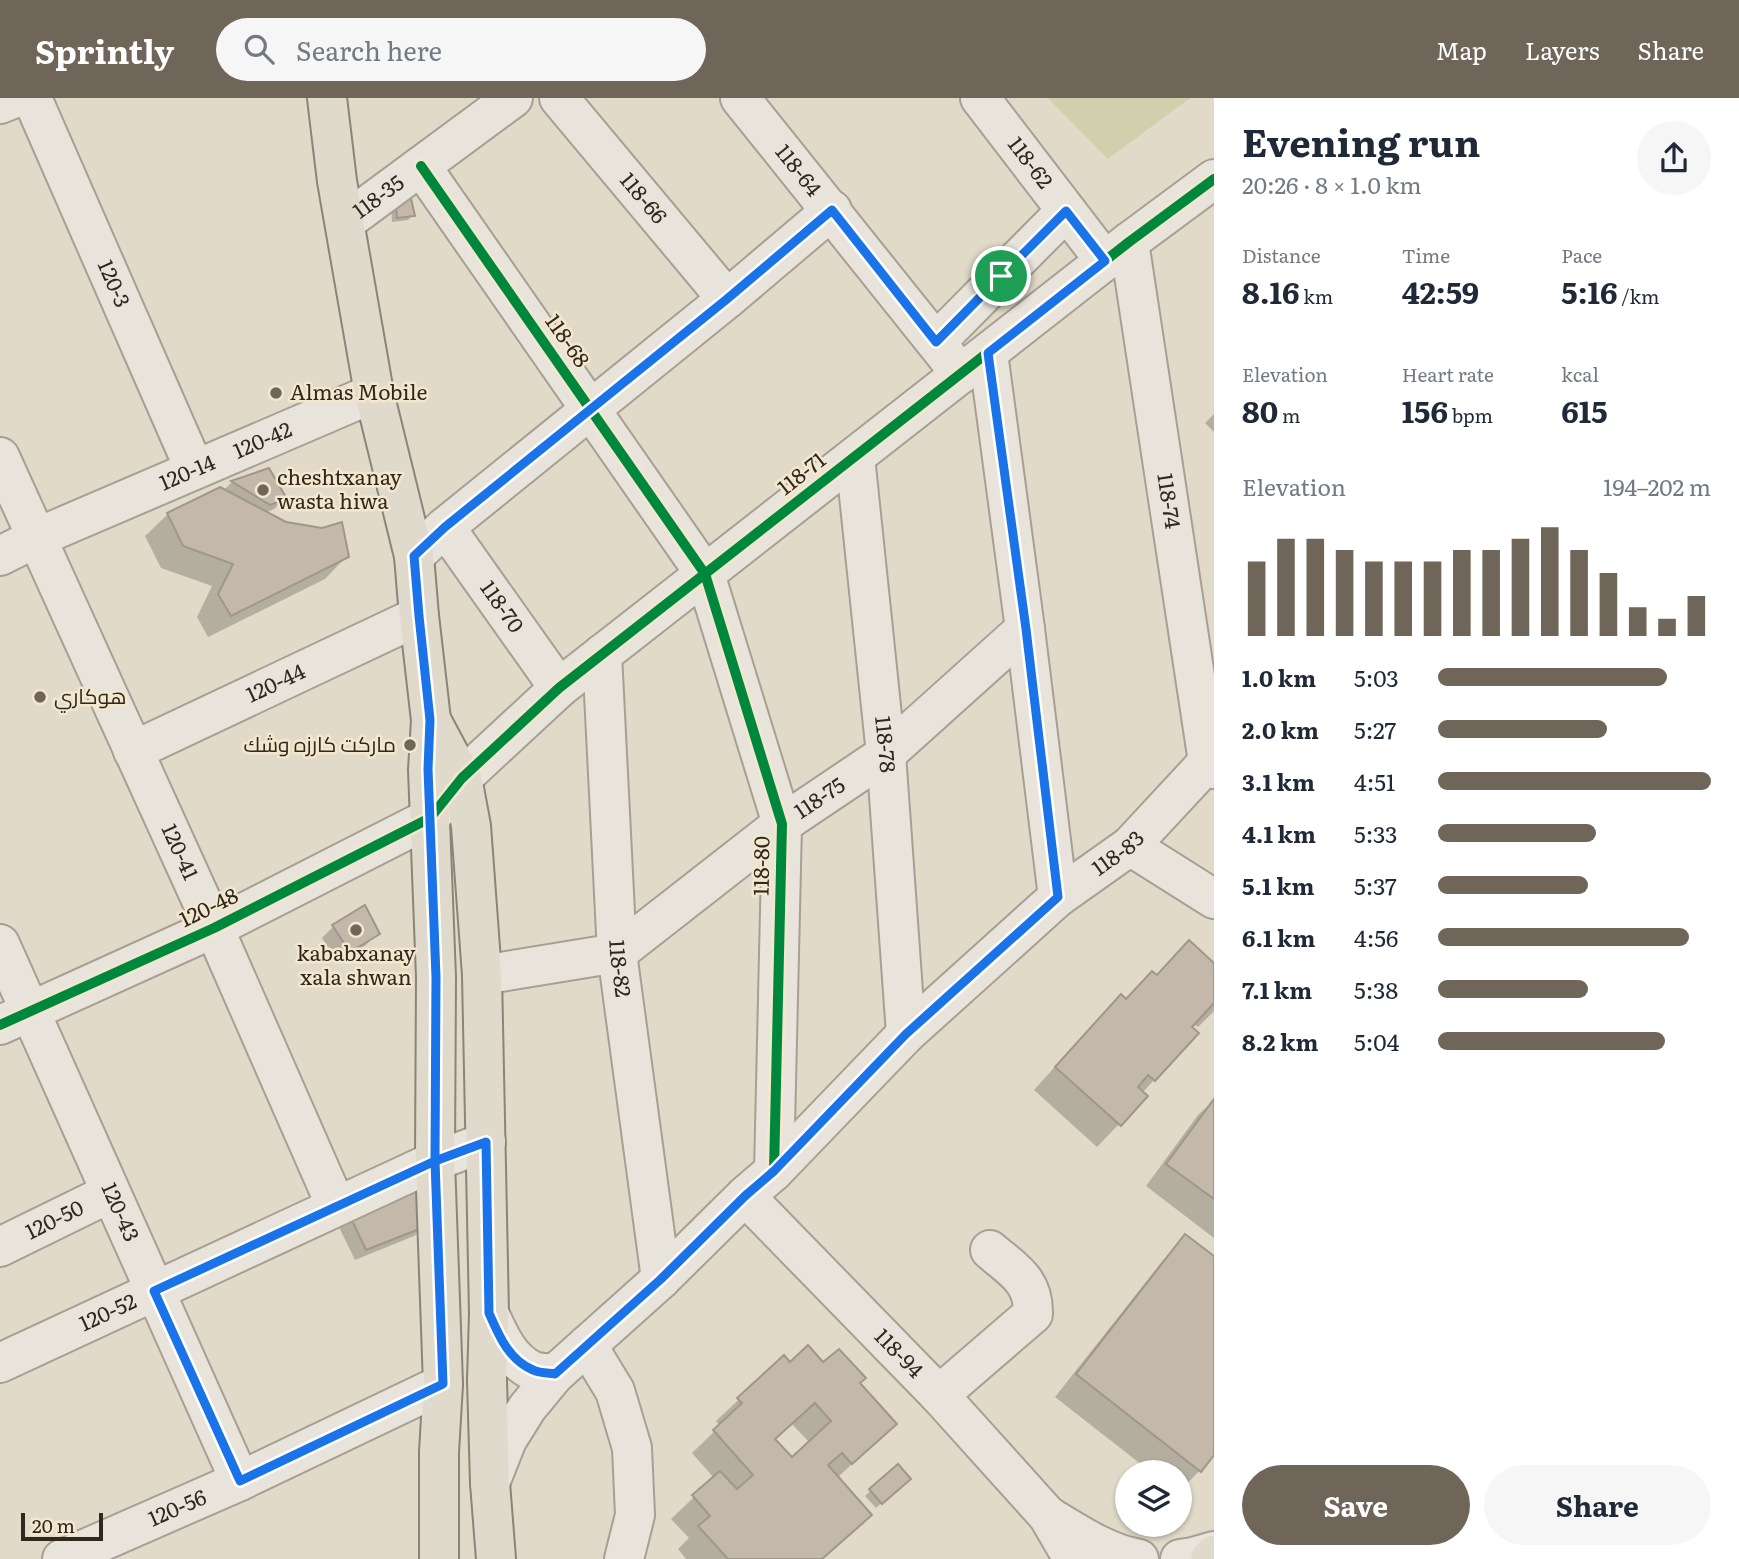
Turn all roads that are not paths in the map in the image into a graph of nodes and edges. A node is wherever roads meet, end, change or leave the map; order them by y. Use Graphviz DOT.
graph roads {
  1 [pos="15,98"];
  2 [pos="32,98"];
  3 [pos="327,98"];
  4 [pos="513,98"];
  5 [pos="559,98"];
  6 [pos="740,98"];
  7 [pos="980,98"];
  8 [pos="0,104"];
  9 [pos="421,166"];
  10 [pos="1214,178"];
  11 [pos="832,210"];
  12 [pos="1066,211"];
  13 [pos="345,222"];
  14 [pos="1117,251"];
  15 [pos="727,299"];
  16 [pos="936,342"];
  17 [pos="974,363"];
  18 [pos="374,393"];
  19 [pos="591,409"];
  20 [pos="0,457"];
  21 [pos="855,457"];
  22 [pos="194,468"];
  23 [pos="445,527"];
  24 [pos="36,538"];
  25 [pos="0,556"];
  26 [pos="414,556"];
  27 [pos="705,574"];
  28 [pos="419,616"];
  29 [pos="1026,629"];
  30 [pos="602,654"];
  31 [pos="559,688"];
  32 [pos="430,720"];
  33 [pos="132,751"];
  34 [pos="886,754"];
  35 [pos="1212,763"];
  36 [pos="462,778"];
  37 [pos="430,818"];
  38 [pos="782,824"];
  39 [pos="1130,846"];
  40 [pos="1058,897"];
  41 [pos="1214,900"];
  42 [pos="214,928"];
  43 [pos="0,944"];
  44 [pos="617,953"];
  45 [pos="482,975"];
  46 [pos="15,1018"];
  47 [pos="906,1034"];
  48 [pos="486,1142"];
  49 [pos="435,1161"];
  50 [pos="774,1171"];
  51 [pos="110,1193"];
  52 [pos="745,1196"];
  53 [pos="336,1206"];
  54 [pos="0,1247"];
  55 [pos="990,1250"];
  56 [pos="661,1279"];
  57 [pos="154,1291"];
  58 [pos="489,1313"];
  59 [pos="587,1345"];
  60 [pos="0,1363"];
  61 [pos="555,1374"];
  62 [pos="443,1384"];
  63 [pos="939,1395"];
  64 [pos="240,1481"];
  65 [pos="490,1483"];
  66 [pos="1048,1516"];
  67 [pos="440,1551"];
  68 [pos="496,1552"];
  69 [pos="1214,1553"];
  70 [pos="62,1559"];
  71 [pos="624,1559"];
  72 [pos="1073,1559"];
  73 [pos="1139,1559"];
  74 [pos="1180,1559"];
  75 [pos="1210,1559"];
  1 -- 8 [label="street"];
  2 -- 22 [label="street, 120-3"];
  3 -- 13 [label="main road"];
  4 -- 9 [label="street, 118-35"];
  5 -- 15 [label="street, 118-66"];
  6 -- 11 [label="street, 118-64"];
  7 -- 12 [label="street, 118-62"];
  9 -- 13 [label="street, 118-35"];
  9 -- 19 [label="street, 118-68"];
  10 -- 14 [label="street, 118-71"];
  11 -- 15 [label="street"];
  11 -- 16 [label="street, 118-64"];
  12 -- 14 [label="street, 118-62"];
  12 -- 16 [label="street"];
  13 -- 18 [label="main road"];
  14 -- 17 [label="street, 118-71"];
  14 -- 35 [label="street, 118-74"];
  15 -- 19 [label="street"];
  16 -- 17 [label="street, 118-64"];
  17 -- 21 [label="street, 118-71"];
  17 -- 29 [label="street"];
  18 -- 22 [label="street, 120-42"];
  18 -- 24 [label="street, 120-14"];
  18 -- 26 [label="main road"];
  19 -- 23 [label="street"];
  19 -- 27 [label="street, 118-68"];
  20 -- 24 [label="street, 120-41"];
  21 -- 27 [label="street, 118-71"];
  21 -- 34 [label="street, 118-78"];
  22 -- 24 [label="street, 120-42"];
  23 -- 26 [label="street"];
  23 -- 31 [label="street, 118-70"];
  24 -- 25 [label="street, 120-14"];
  24 -- 33 [label="street, 120-41"];
  26 -- 28 [label="main road"];
  27 -- 30 [label="street, 118-71"];
  27 -- 38 [label="street, 118-80"];
  28 -- 32 [label="main road"];
  28 -- 33 [label="street, 120-44"];
  29 -- 34 [label="street, 118-75"];
  29 -- 40 [label="street"];
  30 -- 31 [label="street, 118-71"];
  30 -- 44 [label="street, 118-82"];
  31 -- 36 [label="street, 118-71"];
  32 -- 36 [label="main road"];
  32 -- 37 [label="main road"];
  33 -- 42 [label="street, 120-41"];
  34 -- 38 [label="street, 118-75"];
  34 -- 47 [label="street, 118-78"];
  35 -- 39 [label="street, 118-83"];
  36 -- 37 [label="street, 118-71"];
  36 -- 45 [label="main road"];
  37 -- 42 [label="street, 120-48"];
  37 -- 49 [label="main road"];
  38 -- 44 [label="street, 118-75"];
  38 -- 50 [label="street, 118-80"];
  39 -- 40 [label="street, 118-83"];
  39 -- 41 [label="street"];
  40 -- 47 [label="street, 118-83"];
  42 -- 46 [label="street, 120-48"];
  42 -- 53 [label="street, 120-41"];
  43 -- 46 [label="street, 120-43"];
  44 -- 45 [label="street, 118-75"];
  44 -- 56 [label="street, 118-82"];
  45 -- 48 [label="main road"];
  46 -- 51 [label="street, 120-43"];
  47 -- 50 [label="street, 118-83"];
  48 -- 49 [label="street, 120-52"];
  48 -- 58 [label="main road"];
  49 -- 53 [label="street, 120-52"];
  49 -- 62 [label="main road"];
  50 -- 52 [label="street, 118-83"];
  51 -- 54 [label="street, 120-50"];
  51 -- 57 [label="street, 120-43"];
  52 -- 56 [label="street, 118-83"];
  52 -- 63 [label="street, 118-94"];
  53 -- 57 [label="street, 120-52"];
  55 -- 63 [label="street"];
  56 -- 59 [label="street, 118-83"];
  57 -- 60 [label="street, 120-52"];
  57 -- 64 [label="street, 120-43"];
  58 -- 61 [label="street"];
  58 -- 65 [label="main road"];
  59 -- 61 [label="street, 118-83"];
  59 -- 71 [label="street"];
  61 -- 65 [label="street, 118-83"];
  62 -- 64 [label="street, 120-56"];
  62 -- 67 [label="main road"];
  63 -- 66 [label="street, 118-94"];
  64 -- 70 [label="street, 120-56"];
  65 -- 68 [label="main road"];
  66 -- 72 [label="street"];
  66 -- 73 [label="street"];
  67 -- 68 [label="main road"];
  69 -- 74 [label="street"];
  69 -- 75 [label="main road"];
}
